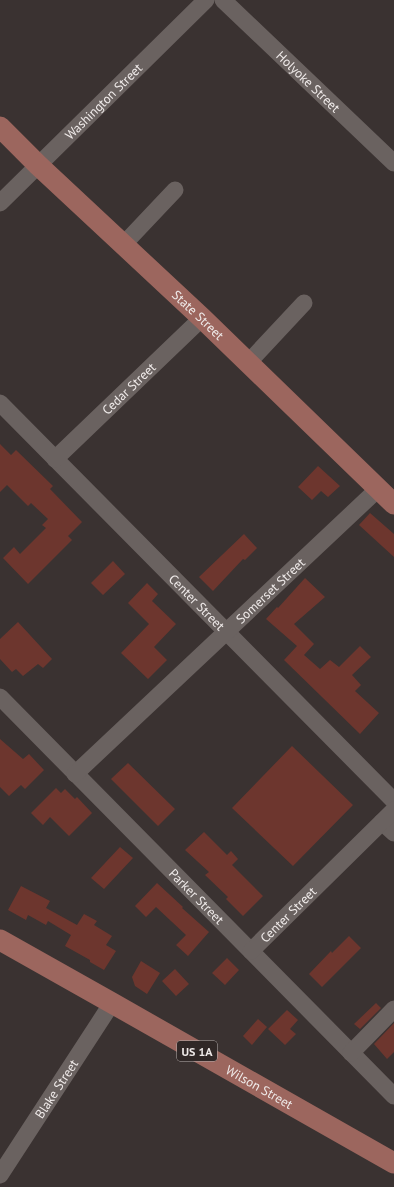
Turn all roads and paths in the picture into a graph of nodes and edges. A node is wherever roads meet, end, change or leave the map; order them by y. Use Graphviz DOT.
graph roads {
  1 [pos="206,0"];
  2 [pos="223,0"];
  3 [pos="0,128"];
  4 [pos="394,163"];
  5 [pos="38,165"];
  6 [pos="175,190"];
  7 [pos="0,202"];
  8 [pos="123,245"];
  9 [pos="304,303"];
  10 [pos="202,318"];
  11 [pos="248,363"];
  12 [pos="0,403"];
  13 [pos="55,459"];
  14 [pos="378,489"];
  15 [pos="394,504"];
  16 [pos="226,632"];
  17 [pos="0,697"];
  18 [pos="75,774"];
  19 [pos="394,801"];
  20 [pos="390,822"];
  21 [pos="0,940"];
  22 [pos="251,951"];
  23 [pos="112,1003"];
  24 [pos="394,1009"];
  25 [pos="351,1053"];
  26 [pos="394,1096"];
  27 [pos="394,1163"];
  28 [pos="0,1175"];
  1 -- 5 [label="street, Washington Street"];
  2 -- 4 [label="street, Holyoke Street"];
  3 -- 5 [label="main road, State Street"];
  5 -- 7 [label="street, Washington Street"];
  5 -- 8 [label="main road, State Street"];
  6 -- 8 [label="street"];
  8 -- 10 [label="main road, State Street"];
  9 -- 11 [label="street"];
  10 -- 11 [label="main road, State Street"];
  10 -- 13 [label="street, Cedar Street"];
  11 -- 14 [label="main road, State Street"];
  12 -- 13 [label="street, Center Street"];
  13 -- 16 [label="street, Center Street"];
  14 -- 15 [label="main road, State Street"];
  14 -- 16 [label="street, Somerset Street"];
  16 -- 18 [label="street, Somerset Street"];
  16 -- 19 [label="street, Center Street"];
  17 -- 18 [label="street, Parker Street"];
  18 -- 22 [label="street, Parker Street"];
  20 -- 22 [label="street, Center Street"];
  21 -- 23 [label="main road, Wilson Street / US 1A"];
  22 -- 25 [label="street, Parker Street"];
  23 -- 27 [label="main road, Wilson Street / US 1A"];
  23 -- 28 [label="street, Blake Street"];
  24 -- 25 [label="street"];
  25 -- 26 [label="street, Parker Street"];
}
